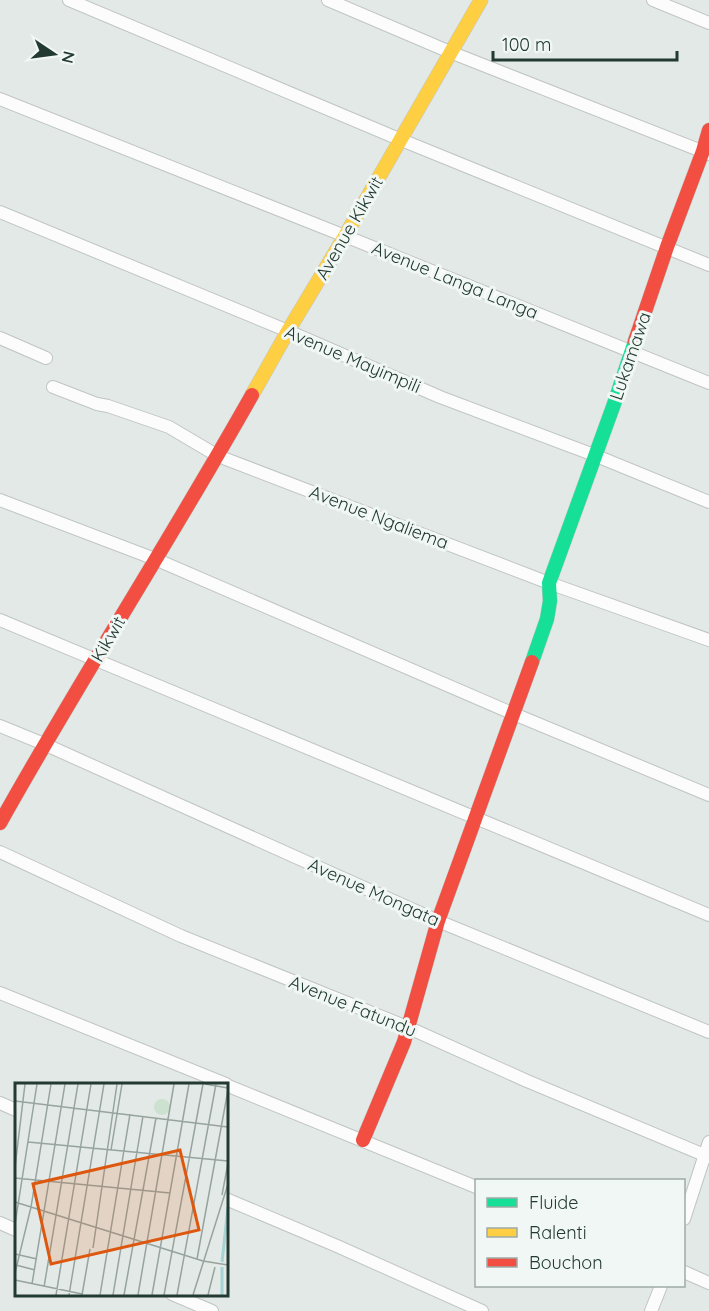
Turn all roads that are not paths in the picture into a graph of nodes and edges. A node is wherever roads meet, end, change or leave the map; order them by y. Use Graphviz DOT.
graph roads {
  1 [pos="69,0"];
  2 [pos="328,0"];
  3 [pos="481,0"];
  4 [pos="653,0"];
  5 [pos="709,23"];
  6 [pos="450,52"];
  7 [pos="0,99"];
  8 [pos="709,130"];
  9 [pos="399,140"];
  10 [pos="706,153"];
  11 [pos="0,212"];
  12 [pos="345,236"];
  13 [pos="667,247"];
  14 [pos="709,264"];
  15 [pos="288,331"];
  16 [pos="0,338"];
  17 [pos="631,351"];
  18 [pos="46,358"];
  19 [pos="709,383"];
  20 [pos="53,387"];
  21 [pos="594,455"];
  22 [pos="218,456"];
  23 [pos="0,500"];
  24 [pos="709,502"];
  25 [pos="155,559"];
  26 [pos="549,583"];
  27 [pos="0,621"];
  28 [pos="709,640"];
  29 [pos="96,660"];
  30 [pos="514,714"];
  31 [pos="0,726"];
  32 [pos="44,744"];
  33 [pos="709,795"];
  34 [pos="476,818"];
  35 [pos="0,823"];
  36 [pos="0,852"];
  37 [pos="709,915"];
  38 [pos="438,921"];
  39 [pos="0,993"];
  40 [pos="407,1028"];
  41 [pos="709,1032"];
  42 [pos="221,1083"];
  43 [pos="228,1086"];
  44 [pos="0,1103"];
  45 [pos="15,1110"];
  46 [pos="363,1140"];
  47 [pos="709,1142"];
  48 [pos="707,1156"];
  49 [pos="475,1186"];
  50 [pos="228,1200"];
  51 [pos="685,1216"];
  52 [pos="0,1223"];
  53 [pos="15,1230"];
  54 [pos="685,1272"];
  55 [pos="709,1283"];
  56 [pos="661,1287"];
  57 [pos="177,1296"];
  58 [pos="212,1311"];
  59 [pos="482,1311"];
  60 [pos="651,1311"];
  1 -- 9 [label="street"];
  2 -- 6 [label="street"];
  3 -- 6 [label="street, Avenue Kikwit"];
  4 -- 5 [label="street"];
  6 -- 9 [label="street, Avenue Kikwit"];
  6 -- 10 [label="street"];
  7 -- 12 [label="street, Avenue Langa Langa"];
  8 -- 10 [label="street, Lukamawa"];
  9 -- 12 [label="street, Avenue Kikwit"];
  9 -- 13 [label="street"];
  10 -- 13 [label="street, Lukamawa"];
  11 -- 15 [label="street, Avenue Mayimpili"];
  12 -- 15 [label="street, Avenue Kikwit"];
  12 -- 17 [label="street, Avenue Langa Langa"];
  13 -- 14 [label="street"];
  13 -- 17 [label="street, Lukamawa"];
  15 -- 21 [label="street, Avenue Mayimpili"];
  15 -- 22 [label="street, Avenue Kikwit"];
  16 -- 18 [label="street"];
  17 -- 19 [label="street, Avenue Langa Langa"];
  17 -- 21 [label="street, Lukamawa"];
  20 -- 22 [label="street, Avenue Ngaliema"];
  21 -- 24 [label="street, Avenue Mayimpili"];
  21 -- 26 [label="street, Lukamawa"];
  22 -- 25 [label="street, Kikwit"];
  22 -- 26 [label="street, Avenue Ngaliema"];
  23 -- 25 [label="street"];
  25 -- 29 [label="street, Kikwit"];
  25 -- 30 [label="street"];
  26 -- 28 [label="street, Avenue Ngaliema"];
  26 -- 30 [label="street, Lukamawa"];
  27 -- 29 [label="street"];
  29 -- 32 [label="street, Kikwit"];
  29 -- 34 [label="street"];
  30 -- 33 [label="street"];
  30 -- 34 [label="street, Lukamawa"];
  31 -- 32 [label="street, Avenue Mongata"];
  32 -- 35 [label="street, Kikwit"];
  32 -- 38 [label="street, Avenue Mongata"];
  34 -- 37 [label="street"];
  34 -- 38 [label="street, Lukamawa"];
  36 -- 40 [label="street, Avenue Fatundu"];
  38 -- 40 [label="street, Lukamawa"];
  38 -- 41 [label="street, Avenue Mongata"];
  39 -- 42 [label="street"];
  40 -- 46 [label="street, Lukamawa"];
  40 -- 48 [label="street, Avenue Fatundu"];
  43 -- 46 [label="street"];
  44 -- 45 [label="street"];
  46 -- 49 [label="street"];
  47 -- 48 [label="street"];
  48 -- 51 [label="street"];
  50 -- 59 [label="street"];
  52 -- 53 [label="street"];
  54 -- 55 [label="street"];
  56 -- 60 [label="street"];
  57 -- 58 [label="street"];
}
